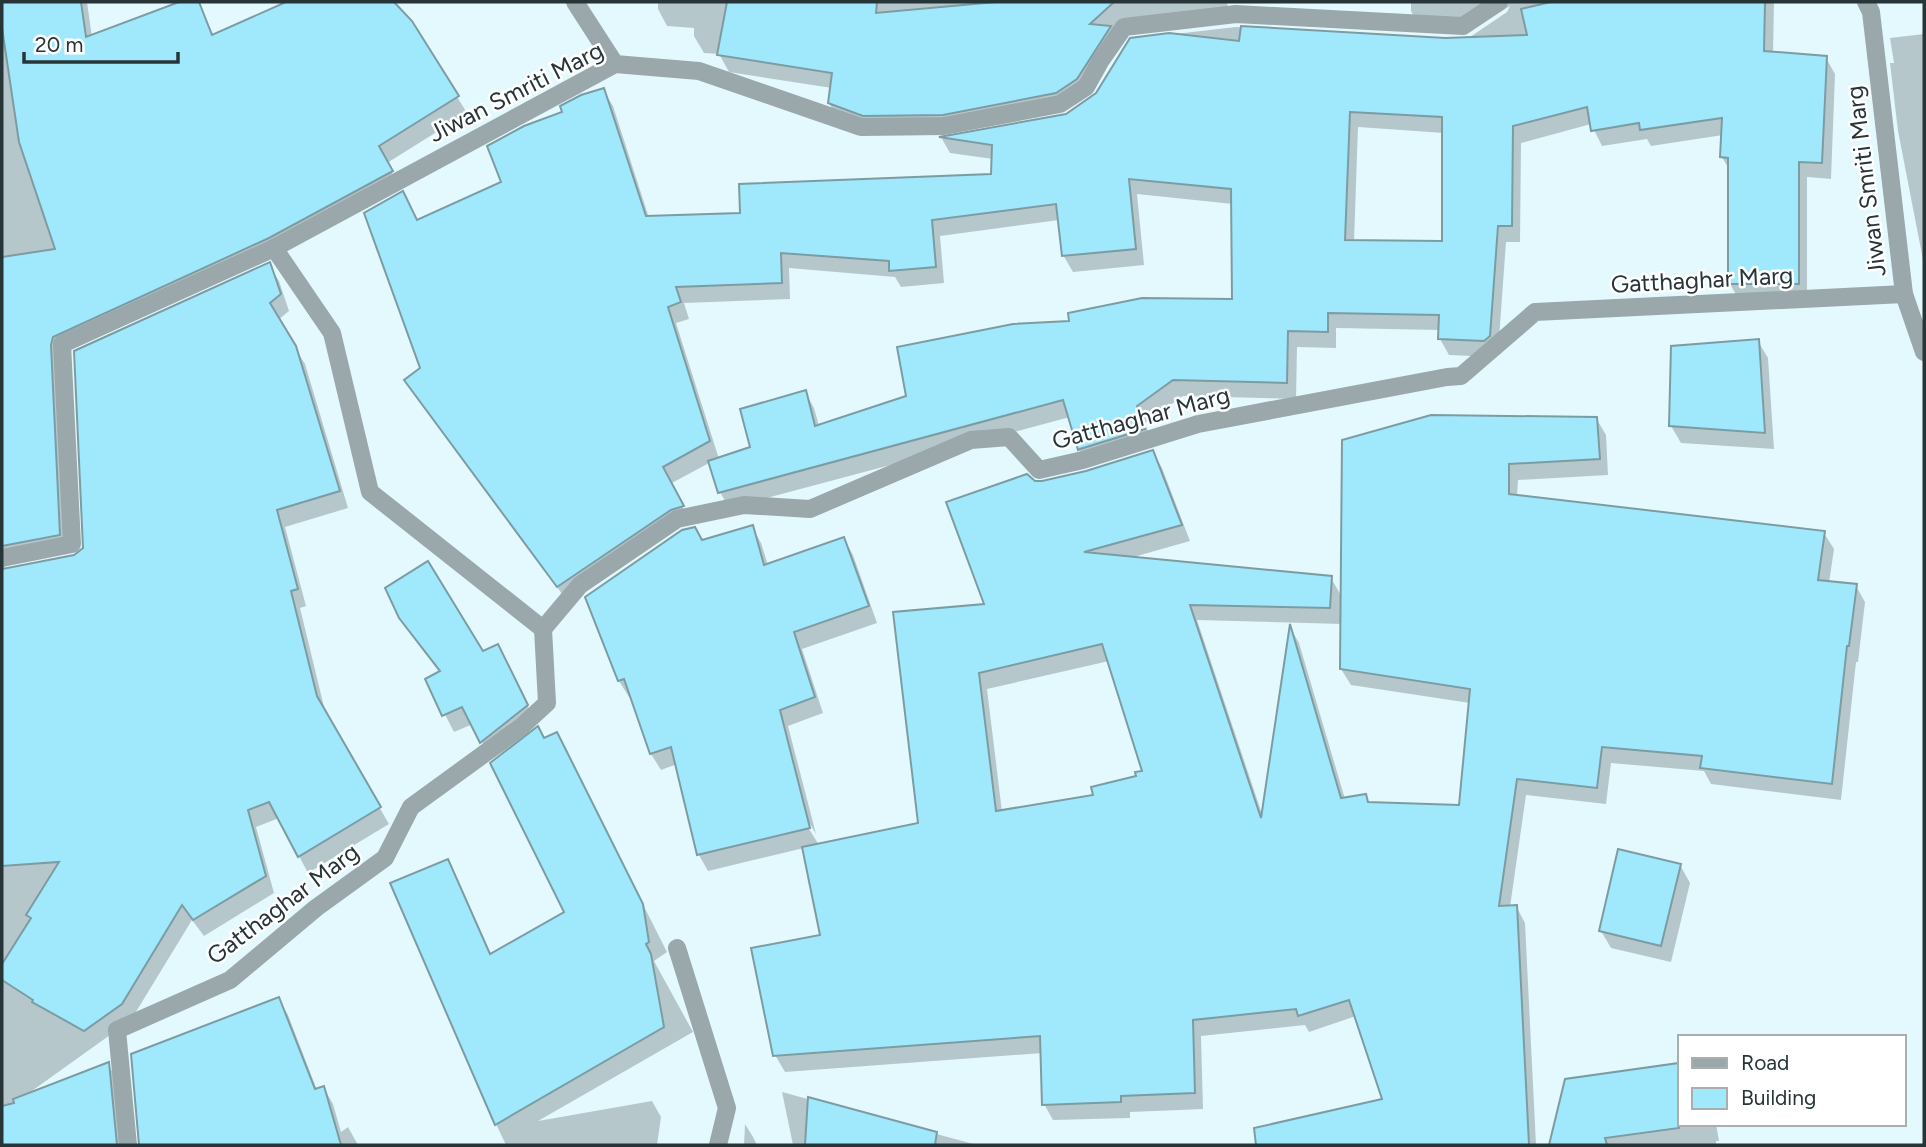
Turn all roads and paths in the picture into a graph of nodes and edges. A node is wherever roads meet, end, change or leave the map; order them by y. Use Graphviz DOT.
graph roads {
  1 [pos="575,2"];
  2 [pos="1499,2"];
  3 [pos="1866,2"];
  4 [pos="615,64"];
  5 [pos="274,248"];
  6 [pos="1904,294"];
  7 [pos="1924,352"];
  8 [pos="2,558"];
  9 [pos="543,629"];
  10 [pos="677,948"];
  11 [pos="128,1145"];
  12 [pos="718,1145"];
  1 -- 4 [label="street"];
  2 -- 4 [label="street, Jiwan Smriti Marg"];
  3 -- 6 [label="street, Jiwan Smriti Marg"];
  4 -- 5 [label="street, Jiwan Smriti Marg"];
  5 -- 8 [label="street, Jiwan Smriti Marg"];
  5 -- 9 [label="street"];
  6 -- 7 [label="street, Jiwan Smriti Marg"];
  6 -- 9 [label="street, Gatthaghar Marg"];
  9 -- 11 [label="street, Gatthaghar Marg"];
  10 -- 12 [label="street"];
}
